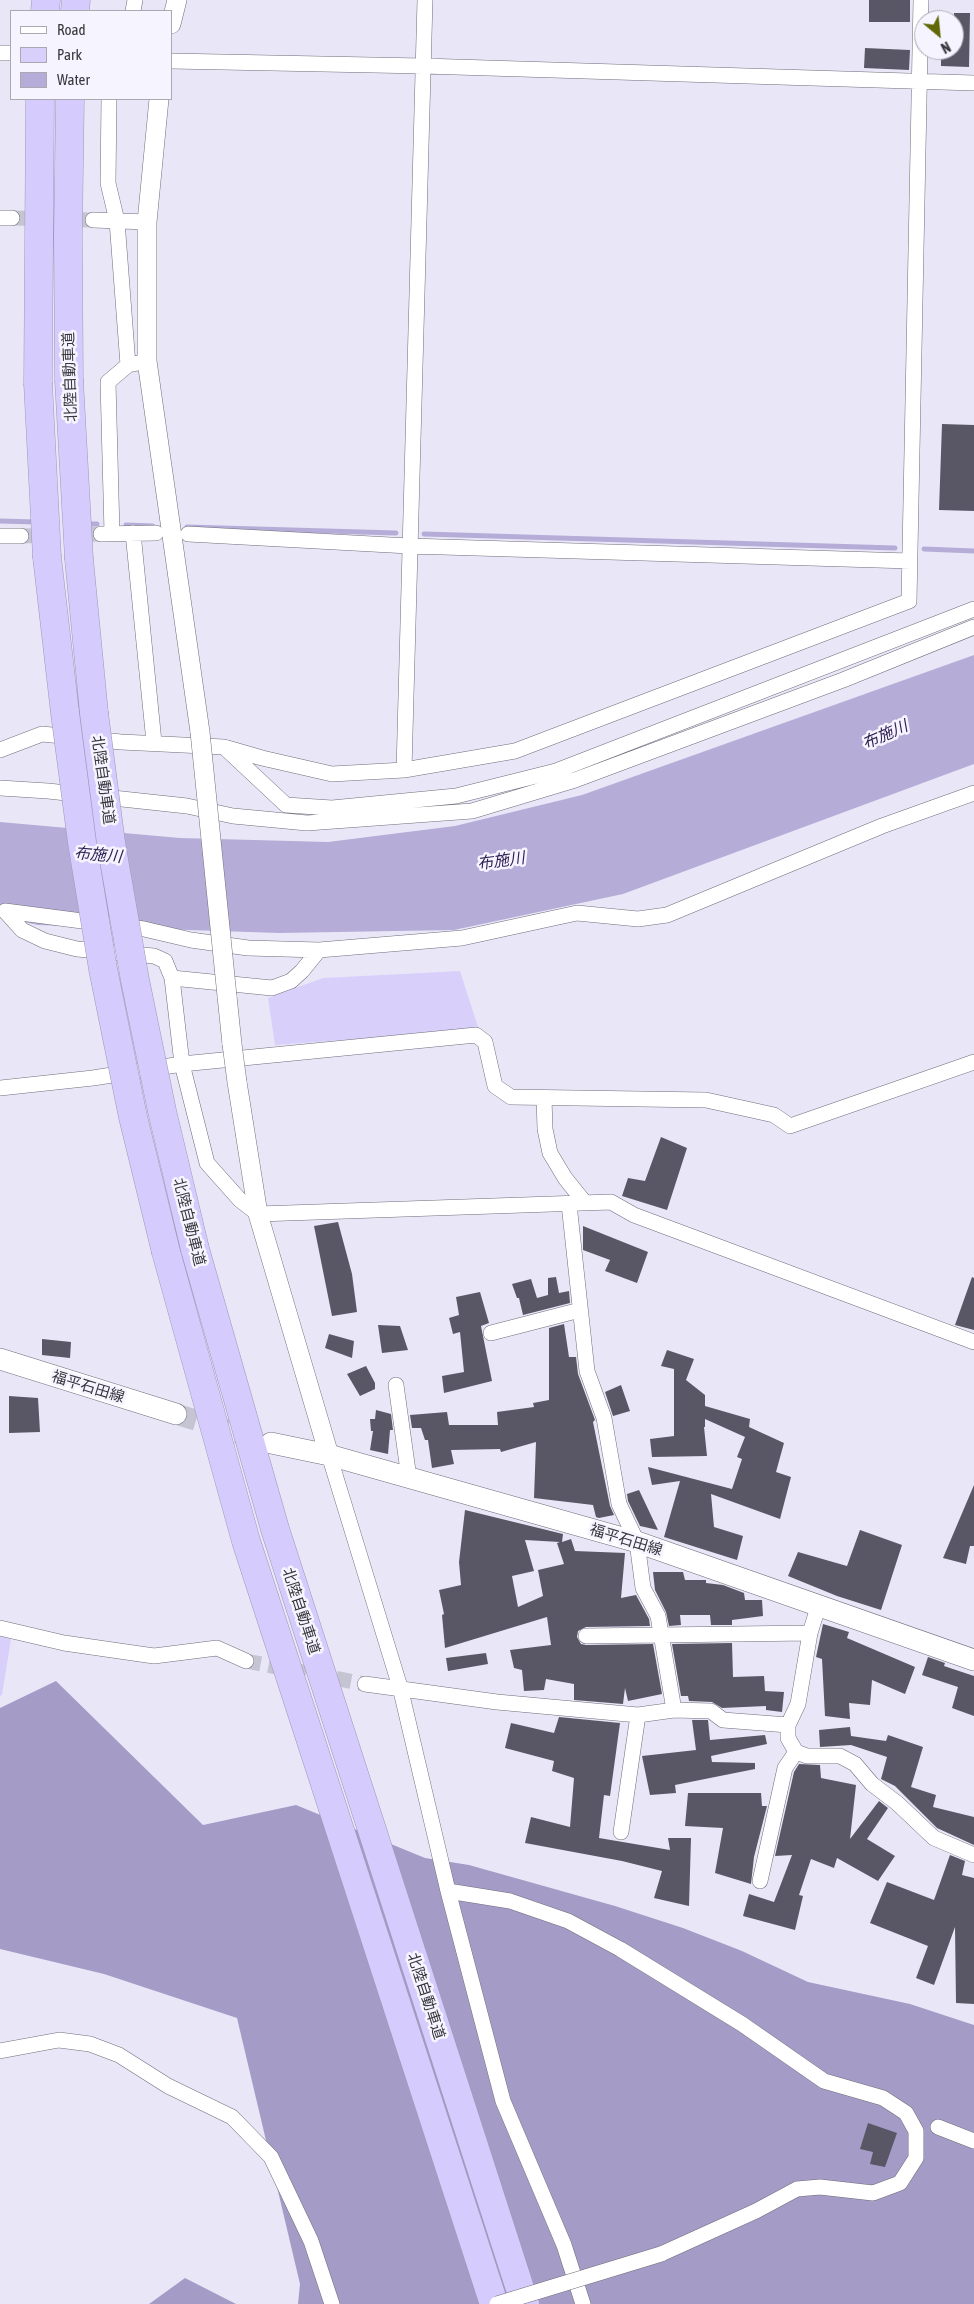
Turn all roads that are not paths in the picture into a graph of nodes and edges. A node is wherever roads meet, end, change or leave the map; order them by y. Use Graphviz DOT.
graph roads {
  1 [pos="177,0"];
  2 [pos="425,0"];
  3 [pos="921,0"];
  4 [pos="172,20"];
  5 [pos="172,61"];
  6 [pos="423,66"];
  7 [pos="919,82"];
  8 [pos="974,83"];
  9 [pos="40,100"];
  10 [pos="70,100"];
  11 [pos="109,100"];
  12 [pos="159,100"];
  13 [pos="93,220"];
  14 [pos="117,221"];
  15 [pos="147,222"];
  16 [pos="147,361"];
  17 [pos="128,364"];
  18 [pos="133,533"];
  19 [pos="156,533"];
  20 [pos="188,534"];
  21 [pos="0,536"];
  22 [pos="21,536"];
  23 [pos="409,546"];
  24 [pos="910,560"];
  25 [pos="974,609"];
  26 [pos="974,628"];
  27 [pos="154,742"];
  28 [pos="224,747"];
  29 [pos="0,750"];
  30 [pos="404,770"];
  31 [pos="0,788"];
  32 [pos="974,793"];
  33 [pos="3,911"];
  34 [pos="319,950"];
  35 [pos="172,978"];
  36 [pos="974,1062"];
  37 [pos="182,1064"];
  38 [pos="0,1088"];
  39 [pos="544,1098"];
  40 [pos="585,1203"];
  41 [pos="569,1204"];
  42 [pos="258,1214"];
  43 [pos="580,1310"];
  44 [pos="491,1333"];
  45 [pos="974,1342"];
  46 [pos="0,1359"];
  47 [pos="396,1385"];
  48 [pos="176,1414"];
  49 [pos="271,1443"];
  50 [pos="329,1455"];
  51 [pos="409,1478"];
  52 [pos="637,1542"];
  53 [pos="819,1604"];
  54 [pos="0,1628"];
  55 [pos="810,1633"];
  56 [pos="662,1634"];
  57 [pos="586,1636"];
  58 [pos="974,1660"];
  59 [pos="246,1661"];
  60 [pos="365,1684"];
  61 [pos="400,1687"];
  62 [pos="674,1710"];
  63 [pos="638,1715"];
  64 [pos="788,1725"];
  65 [pos="796,1752"];
  66 [pos="620,1832"];
  67 [pos="974,1855"];
  68 [pos="760,1881"];
  69 [pos="448,1891"];
  70 [pos="0,2052"];
  71 [pos="938,2127"];
  72 [pos="974,2141"];
  73 [pos="332,2304"];
  74 [pos="496,2304"];
  75 [pos="525,2304"];
  76 [pos="583,2304"];
  1 -- 4 [label="street"];
  2 -- 6 [label="street"];
  3 -- 7 [label="street"];
  5 -- 6 [label="street"];
  6 -- 7 [label="street"];
  6 -- 23 [label="street"];
  7 -- 8 [label="street"];
  7 -- 24 [label="street"];
  9 -- 74 [label="highway, 北陸自動車道, bridge"];
  10 -- 75 [label="highway, 北陸自動車道, bridge"];
  11 -- 14 [label="street"];
  12 -- 15 [label="street"];
  13 -- 14 [label="street"];
  14 -- 15 [label="street"];
  14 -- 17 [label="street"];
  15 -- 16 [label="street"];
  16 -- 17 [label="street"];
  16 -- 42 [label="street, bridge"];
  17 -- 18 [label="street"];
  18 -- 19 [label="street"];
  18 -- 27 [label="street"];
  20 -- 23 [label="street"];
  21 -- 22 [label="street"];
  23 -- 24 [label="street"];
  23 -- 30 [label="street"];
  24 -- 30 [label="street"];
  25 -- 28 [label="street"];
  26 -- 31 [label="street"];
  27 -- 28 [label="street"];
  27 -- 29 [label="street"];
  28 -- 30 [label="street"];
  32 -- 34 [label="street"];
  33 -- 34 [label="street"];
  33 -- 35 [label="street"];
  34 -- 35 [label="street"];
  35 -- 37 [label="street"];
  36 -- 39 [label="street"];
  37 -- 38 [label="street"];
  37 -- 39 [label="street"];
  37 -- 42 [label="street"];
  39 -- 40 [label="street"];
  40 -- 41 [label="street"];
  40 -- 45 [label="street"];
  41 -- 42 [label="street"];
  41 -- 43 [label="street"];
  42 -- 50 [label="street"];
  43 -- 44 [label="street"];
  43 -- 52 [label="street"];
  46 -- 48 [label="main road, 福平石田線"];
  47 -- 51 [label="street"];
  49 -- 50 [label="main road, 福平石田線"];
  50 -- 51 [label="main road, 福平石田線"];
  50 -- 61 [label="street"];
  51 -- 52 [label="main road, 福平石田線"];
  52 -- 53 [label="main road, 福平石田線"];
  52 -- 56 [label="street"];
  53 -- 55 [label="street"];
  53 -- 58 [label="main road, 福平石田線"];
  54 -- 59 [label="street"];
  55 -- 56 [label="street"];
  55 -- 64 [label="street"];
  56 -- 57 [label="street"];
  56 -- 62 [label="street"];
  60 -- 61 [label="street"];
  61 -- 63 [label="street"];
  61 -- 69 [label="street"];
  62 -- 63 [label="street"];
  62 -- 64 [label="street"];
  63 -- 66 [label="street"];
  64 -- 65 [label="street"];
  65 -- 67 [label="street"];
  65 -- 68 [label="street"];
  69 -- 74 [label="street, bridge"];
  69 -- 76 [label="street"];
  70 -- 73 [label="street"];
  71 -- 72 [label="street"];
}
